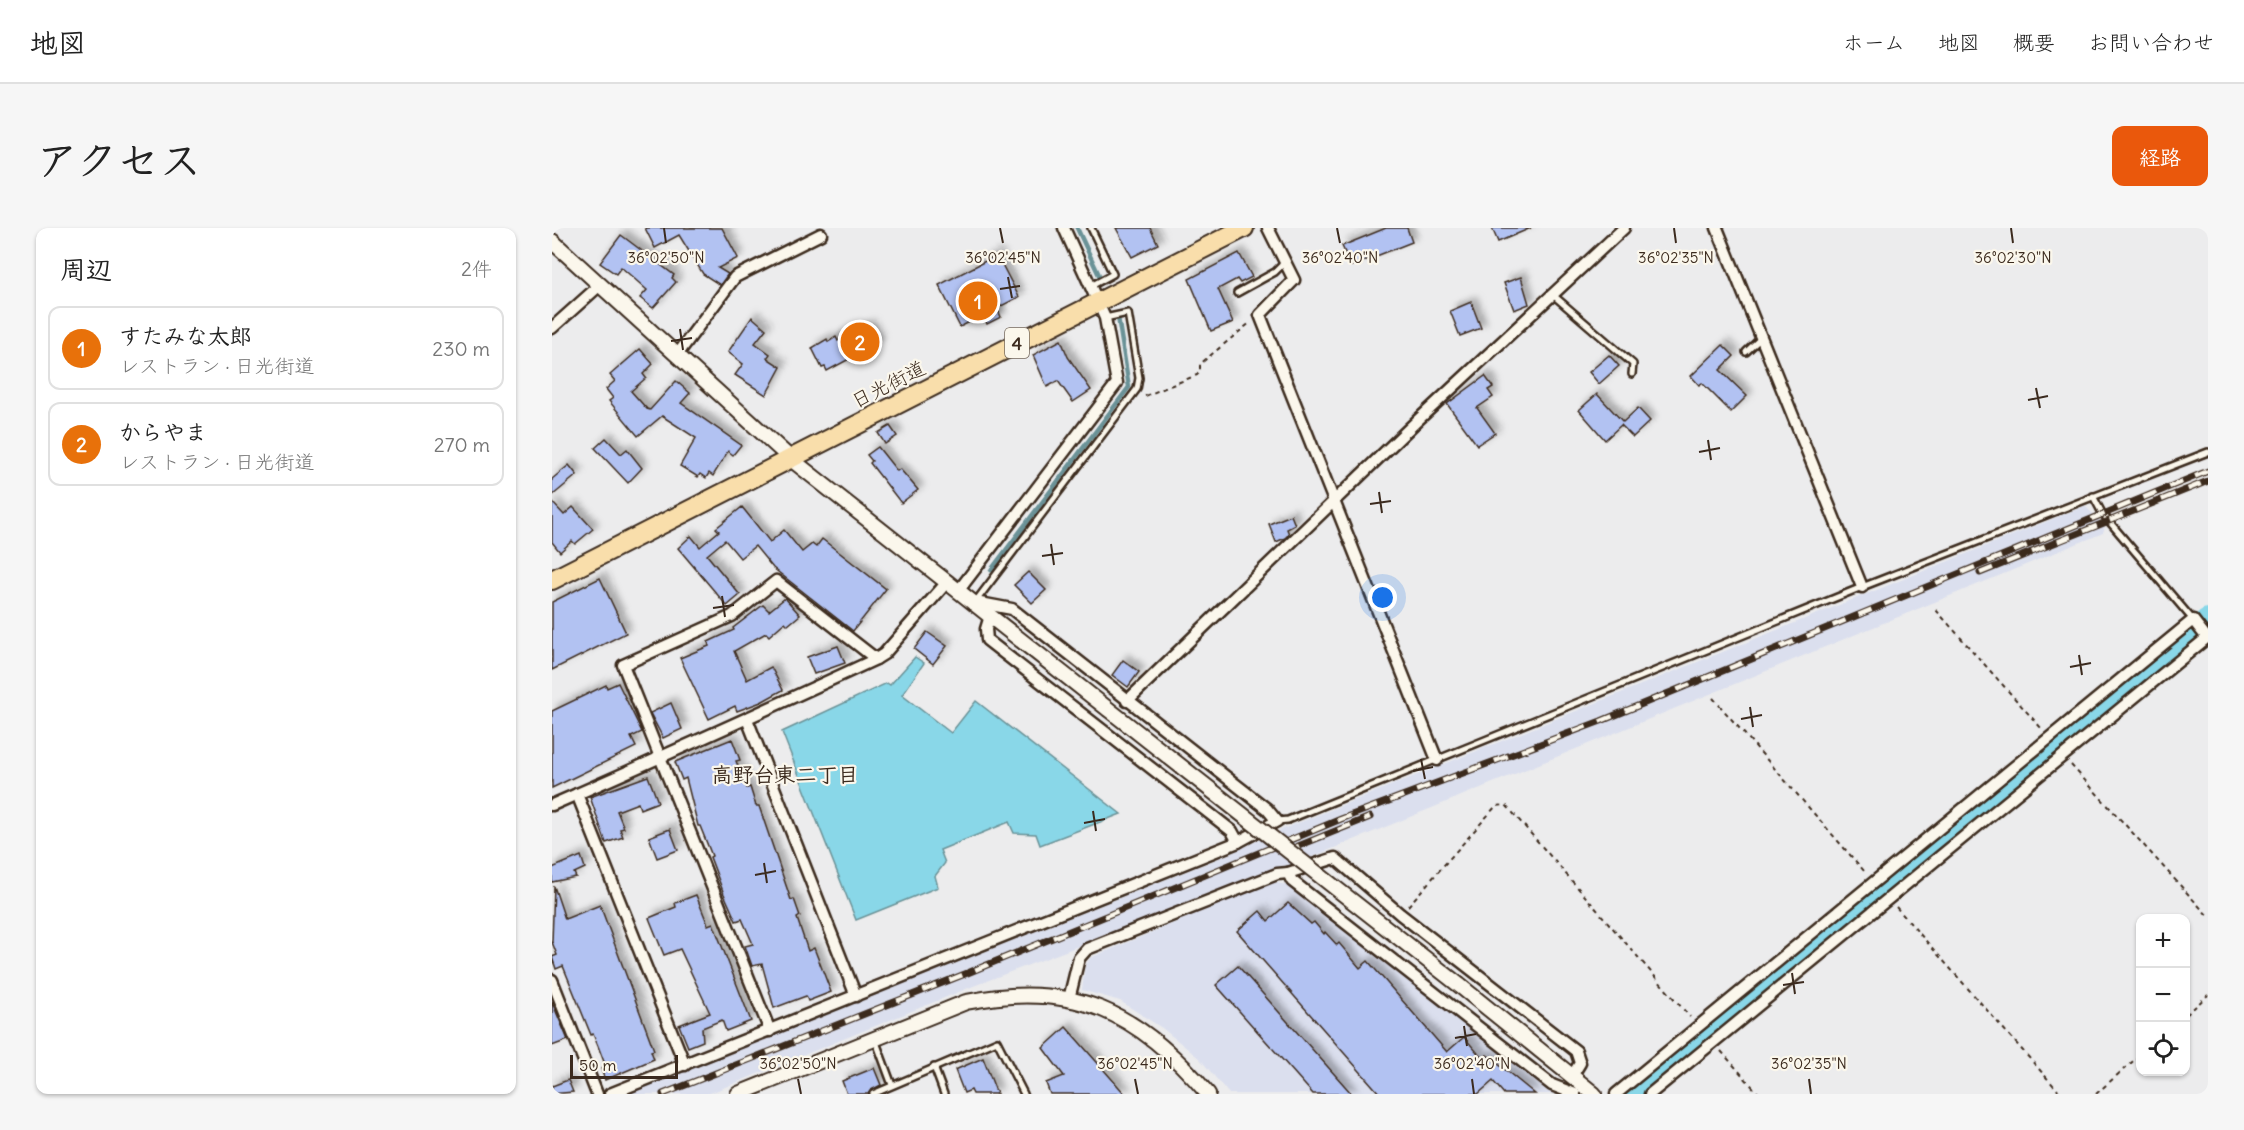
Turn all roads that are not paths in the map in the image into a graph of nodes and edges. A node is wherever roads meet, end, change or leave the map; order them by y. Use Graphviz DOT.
graph roads {
  1 [pos="1065,228"];
  2 [pos="1091,228"];
  3 [pos="1244,228"];
  4 [pos="1268,228"];
  5 [pos="1717,228"];
  6 [pos="1621,229"];
  7 [pos="821,234"];
  8 [pos="552,241"];
  9 [pos="1285,262"];
  10 [pos="600,285"];
  11 [pos="1237,293"];
  12 [pos="1552,295"];
  13 [pos="1098,302"];
  14 [pos="552,328"];
  15 [pos="1761,338"];
  16 [pos="1746,352"];
  17 [pos="677,355"];
  18 [pos="1632,374"];
  19 [pos="2208,452"];
  20 [pos="791,459"];
  21 [pos="2093,496"];
  22 [pos="1334,504"];
  23 [pos="552,580"];
  24 [pos="954,586"];
  25 [pos="1862,587"];
  26 [pos="975,602"];
  27 [pos="990,616"];
  28 [pos="2195,622"];
  29 [pos="2206,636"];
  30 [pos="876,659"];
  31 [pos="1127,701"];
  32 [pos="747,719"];
  33 [pos="660,756"];
  34 [pos="1437,760"];
  35 [pos="577,794"];
  36 [pos="552,805"];
  37 [pos="1277,821"];
  38 [pos="1238,842"];
  39 [pos="1288,873"];
  40 [pos="552,980"];
  41 [pos="856,996"];
  42 [pos="1069,999"];
  43 [pos="770,1031"];
  44 [pos="875,1038"];
  45 [pos="685,1065"];
  46 [pos="934,1067"];
  47 [pos="1572,1076"];
  48 [pos="892,1085"];
  49 [pos="1589,1093"];
  50 [pos="597,1094"];
  51 [pos="610,1094"];
  52 [pos="738,1094"];
  53 [pos="873,1094"];
  54 [pos="944,1094"];
  55 [pos="1024,1094"];
  56 [pos="1208,1094"];
  57 [pos="1575,1094"];
  58 [pos="1616,1094"];
  59 [pos="1650,1094"];
  1 -- 13 [label="street"];
  2 -- 13 [label="lane"];
  3 -- 13 [label="highway, 日光街道 / 4"];
  4 -- 9 [label="street"];
  5 -- 15 [label="street"];
  6 -- 12 [label="street"];
  7 -- 17 [label="street"];
  8 -- 10 [label="street"];
  9 -- 11 [label="lane"];
  9 -- 22 [label="street"];
  10 -- 14 [label="street"];
  10 -- 17 [label="street"];
  12 -- 18 [label="lane"];
  12 -- 22 [label="street"];
  13 -- 20 [label="highway, 日光街道 / 4"];
  13 -- 24 [label="street"];
  13 -- 26 [label="lane"];
  15 -- 16 [label="lane"];
  15 -- 25 [label="street"];
  17 -- 20 [label="street"];
  19 -- 21 [label="lane"];
  20 -- 23 [label="highway, 日光街道 / 4"];
  20 -- 24 [label="street"];
  21 -- 25 [label="lane"];
  21 -- 28 [label="lane"];
  22 -- 31 [label="street"];
  22 -- 34 [label="street"];
  24 -- 26 [label="street"];
  24 -- 30 [label="street"];
  25 -- 34 [label="lane"];
  26 -- 27 [label="street"];
  26 -- 31 [label="street"];
  27 -- 38 [label="street"];
  27 -- 47 [label="street, bridge"];
  28 -- 29 [label="street"];
  28 -- 58 [label="street"];
  29 -- 59 [label="street"];
  30 -- 32 [label="street"];
  30 -- 33 [label="street"];
  31 -- 37 [label="street"];
  32 -- 33 [label="street"];
  32 -- 41 [label="street"];
  33 -- 35 [label="street"];
  33 -- 43 [label="street"];
  34 -- 37 [label="lane"];
  35 -- 36 [label="street"];
  35 -- 45 [label="street"];
  37 -- 38 [label="street"];
  38 -- 41 [label="street"];
  39 -- 42 [label="street"];
  39 -- 47 [label="street"];
  39 -- 57 [label="street"];
  40 -- 50 [label="street"];
  41 -- 43 [label="street"];
  42 -- 44 [label="street"];
  42 -- 56 [label="street"];
  43 -- 45 [label="street"];
  44 -- 48 [label="lane"];
  44 -- 52 [label="street"];
  45 -- 51 [label="street"];
  46 -- 48 [label="lane"];
  46 -- 54 [label="lane"];
  46 -- 55 [label="lane"];
  47 -- 49 [label="street"];
  48 -- 53 [label="lane"];
}
